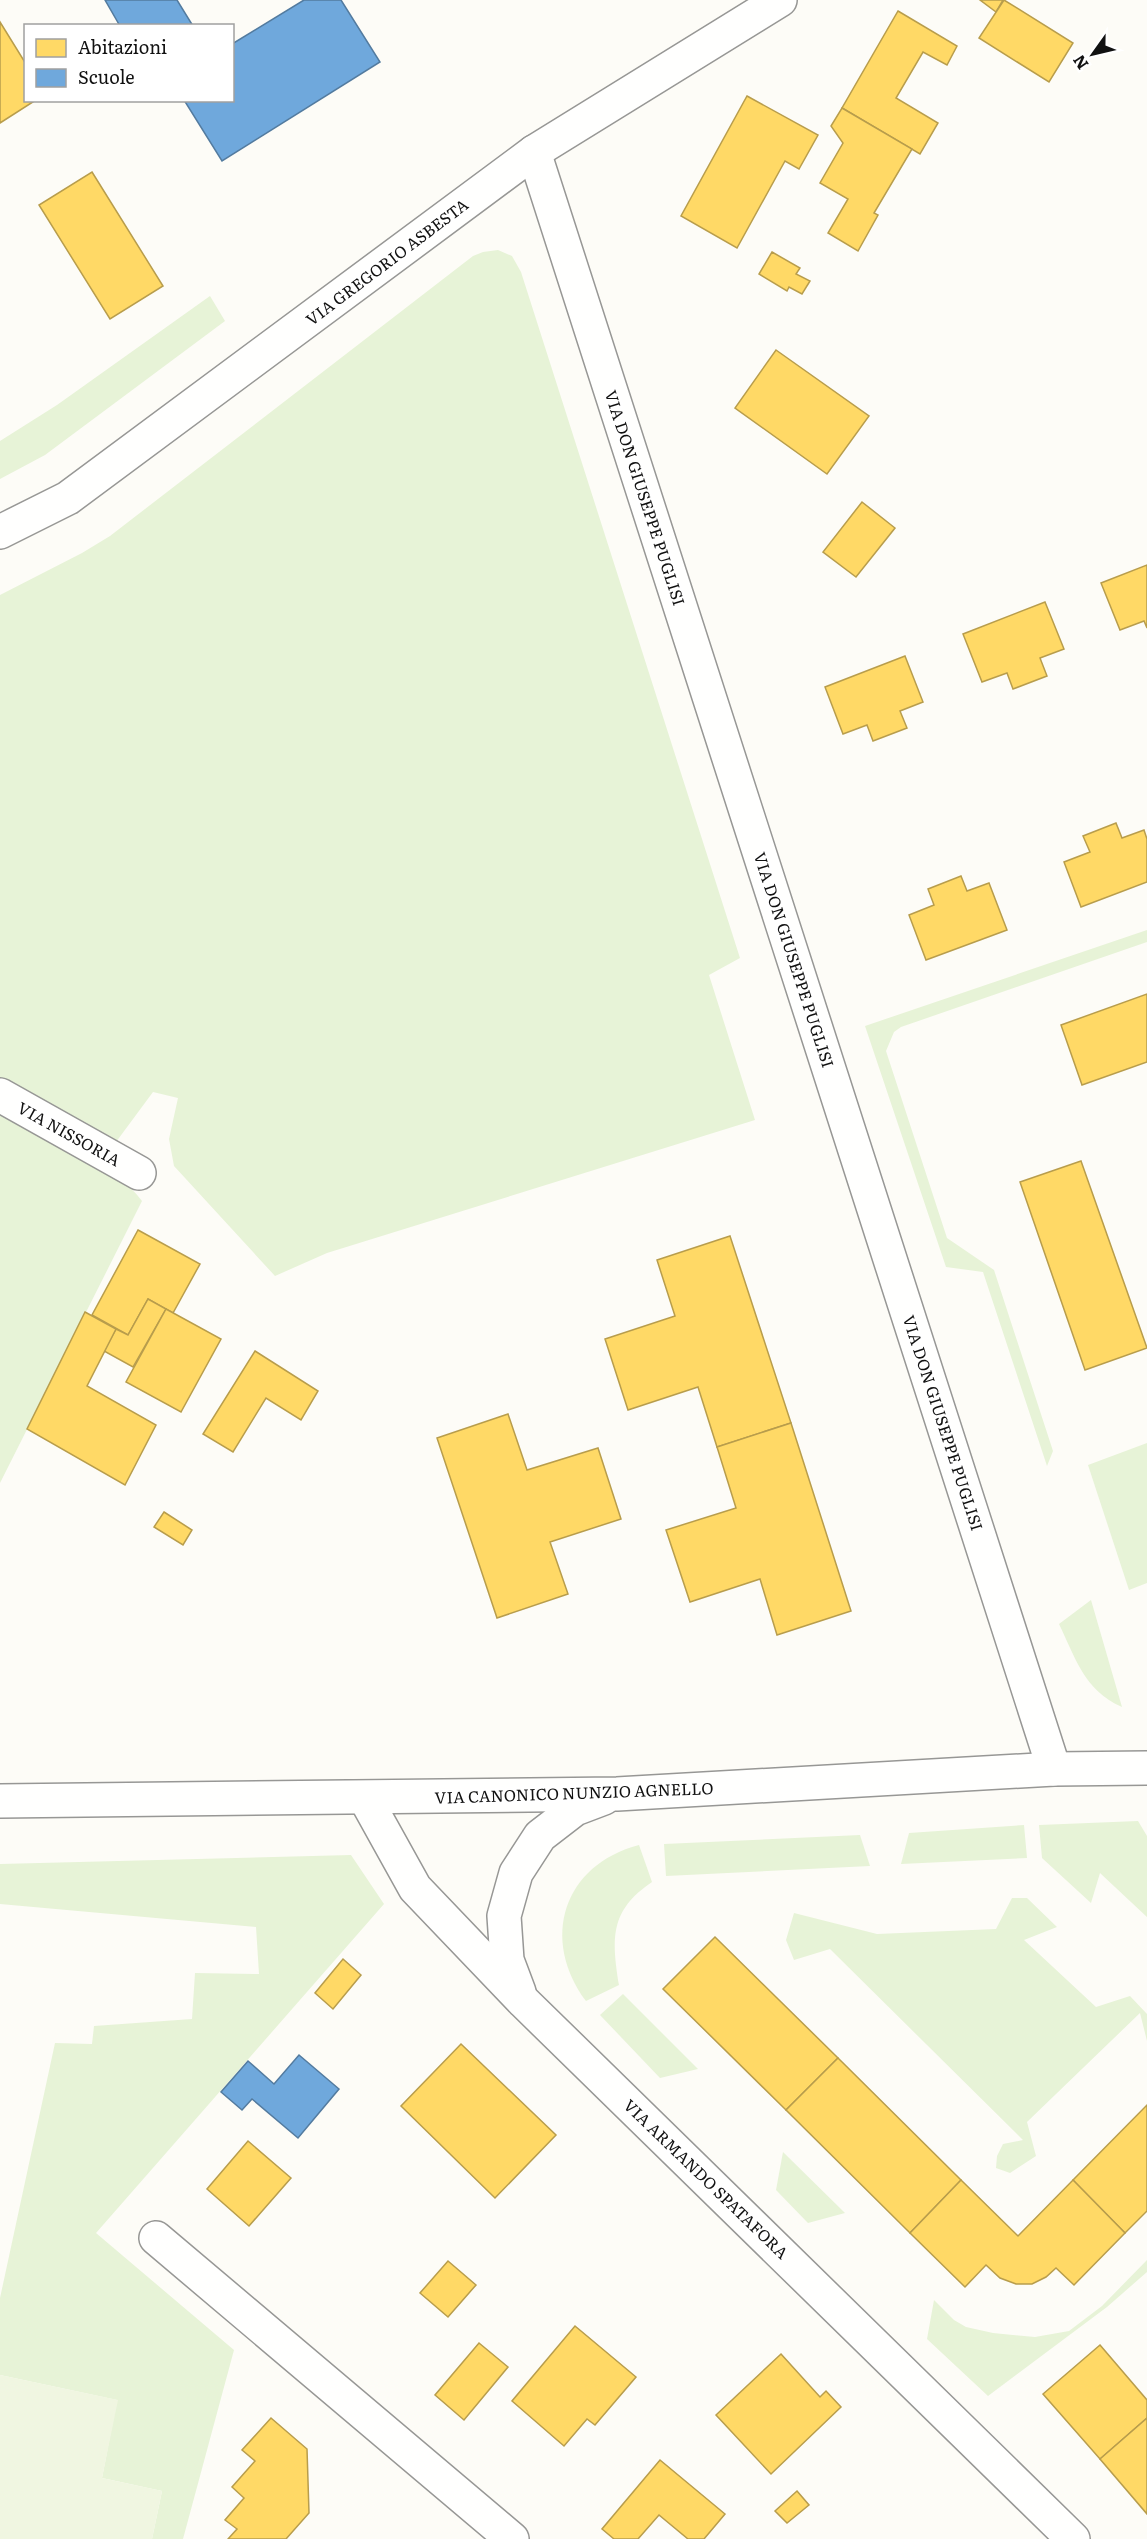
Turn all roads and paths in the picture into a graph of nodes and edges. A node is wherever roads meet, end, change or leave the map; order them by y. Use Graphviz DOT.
graph roads {
  1 [pos="780,0"];
  2 [pos="534,152"];
  3 [pos="0,532"];
  4 [pos="0,1095"];
  5 [pos="139,1173"];
  6 [pos="1147,1768"];
  7 [pos="1054,1769"];
  8 [pos="617,1794"];
  9 [pos="365,1798"];
  10 [pos="0,1801"];
  11 [pos="524,2002"];
  12 [pos="156,2238"];
  13 [pos="512,2539"];
  14 [pos="1073,2539"];
  1 -- 2 [label="street, VIA GREGORIO ASBESTA"];
  2 -- 3 [label="street, VIA GREGORIO ASBESTA"];
  2 -- 7 [label="street, VIA DON GIUSEPPE PUGLISI"];
  4 -- 5 [label="street, VIA NISSORIA"];
  6 -- 7 [label="street, VIA CANONICO NUNZIO AGNELLO"];
  7 -- 8 [label="street, VIA CANONICO NUNZIO AGNELLO"];
  8 -- 9 [label="street, VIA CANONICO NUNZIO AGNELLO"];
  8 -- 11 [label="street"];
  9 -- 10 [label="street, VIA CANONICO NUNZIO AGNELLO"];
  9 -- 11 [label="street, VIA ARMANDO SPATAFORA"];
  11 -- 14 [label="street, VIA ARMANDO SPATAFORA"];
  12 -- 13 [label="street"];
}
